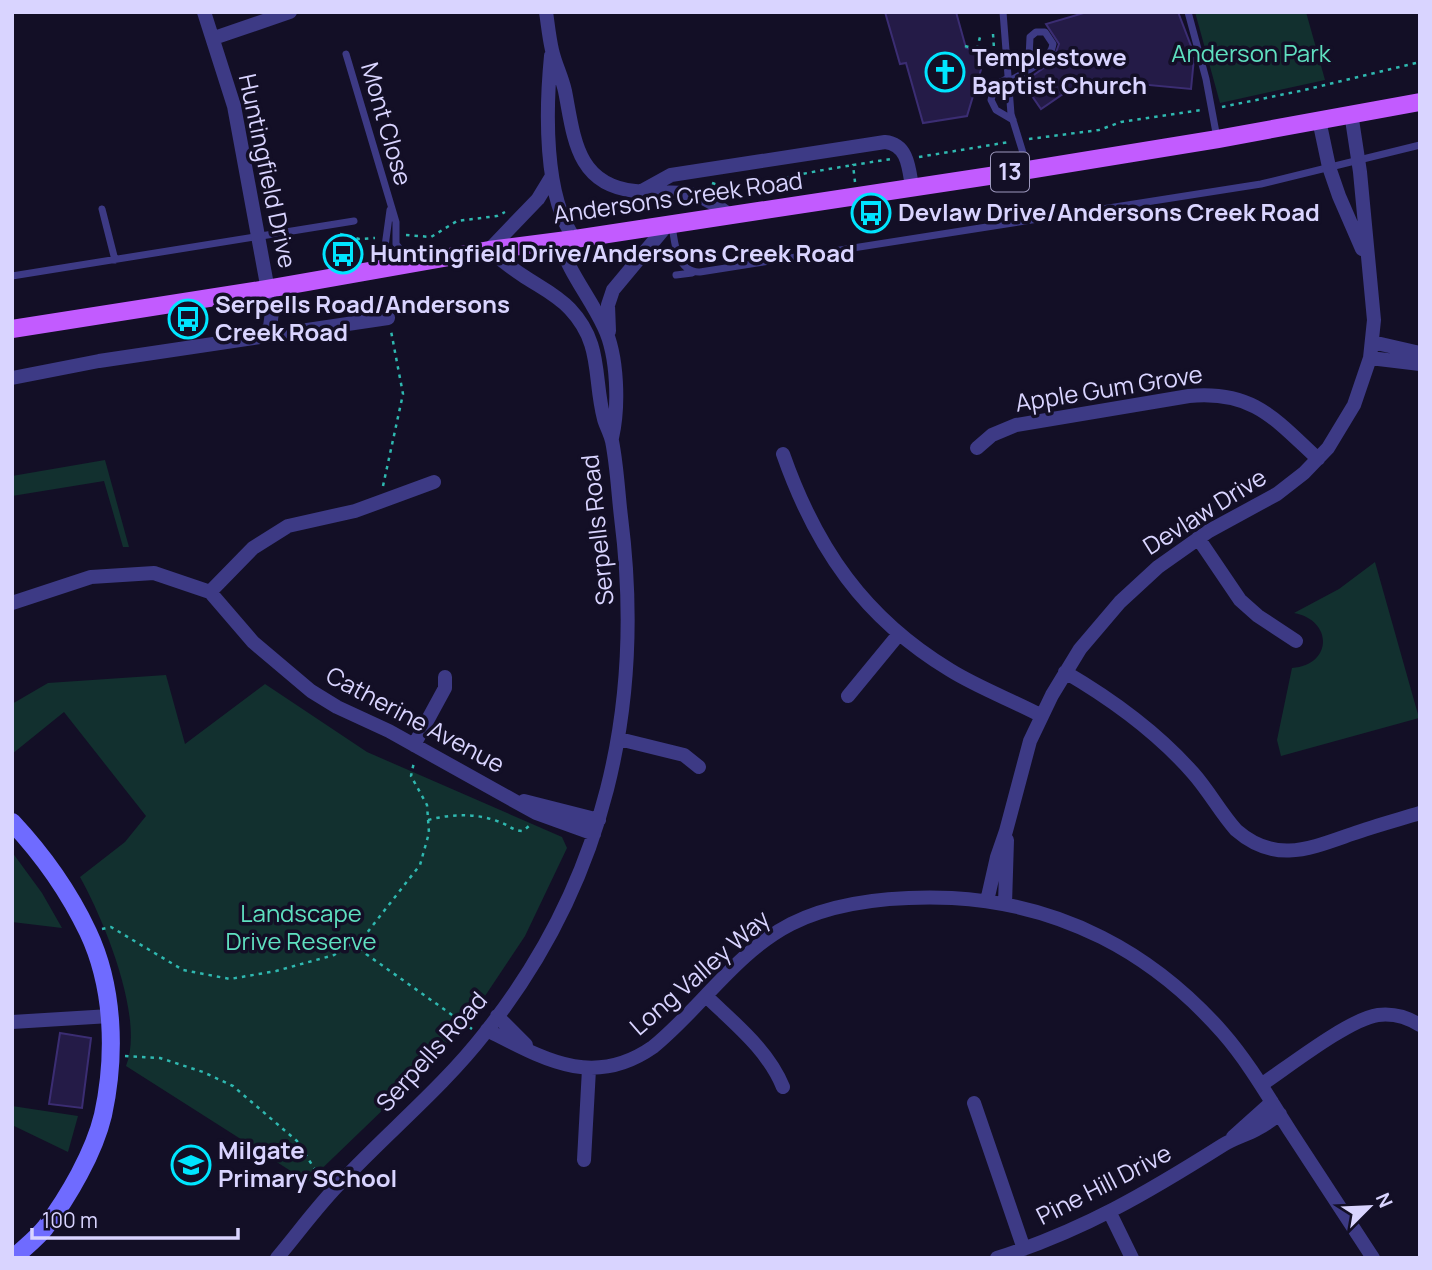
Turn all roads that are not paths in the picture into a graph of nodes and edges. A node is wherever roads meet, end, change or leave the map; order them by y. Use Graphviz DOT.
graph roads {
  1 [pos="204,12"];
  2 [pos="290,12"];
  3 [pos="546,12"];
  4 [pos="1003,12"];
  5 [pos="1188,12"];
  6 [pos="214,38"];
  7 [pos="552,51"];
  8 [pos="346,54"];
  9 [pos="1026,71"];
  10 [pos="1008,80"];
  11 [pos="1420,93"];
  12 [pos="1420,102"];
  13 [pos="1351,113"];
  14 [pos="1013,120"];
  15 [pos="1319,120"];
  16 [pos="1217,139"];
  17 [pos="1420,145"];
  18 [pos="1359,159"];
  19 [pos="1329,167"];
  20 [pos="1028,170"];
  21 [pos="552,176"];
  22 [pos="912,187"];
  23 [pos="640,192"];
  24 [pos="390,204"];
  25 [pos="102,209"];
  26 [pos="731,216"];
  27 [pos="354,221"];
  28 [pos="670,224"];
  29 [pos="259,238"];
  30 [pos="567,240"];
  31 [pos="489,250"];
  32 [pos="115,260"];
  33 [pos="1367,260"];
  34 [pos="411,264"];
  35 [pos="382,269"];
  36 [pos="697,272"];
  37 [pos="676,275"];
  38 [pos="12,276"];
  39 [pos="267,289"];
  40 [pos="388,318"];
  41 [pos="12,329"];
  42 [pos="261,337"];
  43 [pos="1372,342"];
  44 [pos="610,348"];
  45 [pos="1420,353"];
  46 [pos="1370,358"];
  47 [pos="1420,364"];
  48 [pos="613,365"];
  49 [pos="597,368"];
  50 [pos="12,378"];
  51 [pos="612,440"];
  52 [pos="977,448"];
  53 [pos="783,454"];
  54 [pos="1318,460"];
  55 [pos="434,482"];
  56 [pos="1198,538"];
  57 [pos="211,592"];
  58 [pos="12,603"];
  59 [pos="899,635"];
  60 [pos="1296,641"];
  61 [pos="1065,672"];
  62 [pos="445,677"];
  63 [pos="848,696"];
  64 [pos="1042,716"];
  65 [pos="619,739"];
  66 [pos="415,746"];
  67 [pos="699,767"];
  68 [pos="506,795"];
  69 [pos="1420,813"];
  70 [pos="12,822"];
  71 [pos="596,827"];
  72 [pos="1006,831"];
  73 [pos="987,901"];
  74 [pos="1005,904"];
  75 [pos="706,996"];
  76 [pos="110,1016"];
  77 [pos="497,1016"];
  78 [pos="12,1022"];
  79 [pos="1420,1025"];
  80 [pos="485,1033"];
  81 [pos="529,1049"];
  82 [pos="589,1069"];
  83 [pos="1261,1085"];
  84 [pos="783,1087"];
  85 [pos="974,1104"];
  86 [pos="1276,1108"];
  87 [pos="584,1160"];
  88 [pos="1110,1213"];
  89 [pos="1024,1249"];
  90 [pos="14,1258"];
  91 [pos="277,1258"];
  92 [pos="997,1258"];
  93 [pos="1132,1258"];
  94 [pos="1373,1258"];
  1 -- 6 [label="street, Huntingfield Drive"];
  2 -- 6 [label="street"];
  3 -- 7 [label="street, Serpells Road"];
  4 -- 10 [label="lane"];
  5 -- 16 [label="lane"];
  6 -- 29 [label="street, Huntingfield Drive"];
  7 -- 21 [label="street, Serpells Road"];
  7 -- 23 [label="street, Serpells Road"];
  8 -- 24 [label="lane, Mont Close"];
  9 -- 9 [label="lane"];
  9 -- 10 [label="lane"];
  10 -- 14 [label="lane"];
  10 -- 14 [label="lane"];
  11 -- 13 [label="main road, Andersons Creek Road / 13"];
  12 -- 13 [label="main road, Andersons Creek Road / 13"];
  13 -- 15 [label="main road, Andersons Creek Road / 13"];
  13 -- 18 [label="street, Devlaw Drive"];
  14 -- 20 [label="lane"];
  15 -- 16 [label="main road, Andersons Creek Road / 13"];
  15 -- 19 [label="street, Devlaw Drive"];
  16 -- 20 [label="main road, Andersons Creek Road / 13"];
  17 -- 18 [label="lane"];
  18 -- 19 [label="lane"];
  18 -- 33 [label="street, Devlaw Drive"];
  19 -- 33 [label="street, Devlaw Drive"];
  19 -- 36 [label="lane"];
  20 -- 22 [label="main road, Andersons Creek Road / 13"];
  21 -- 30 [label="street, Serpells Road"];
  21 -- 31 [label="street"];
  22 -- 23 [label="street"];
  22 -- 26 [label="main road, Andersons Creek Road / 13"];
  23 -- 26 [label="street, Serpells Road"];
  24 -- 34 [label="lane, Mont Close"];
  24 -- 35 [label="lane, Mont Close"];
  25 -- 32 [label="lane"];
  26 -- 28 [label="main road, Andersons Creek Road / 13"];
  27 -- 29 [label="lane"];
  28 -- 30 [label="main road, Andersons Creek Road / 13"];
  28 -- 36 [label="lane"];
  28 -- 44 [label="street, Serpells Road"];
  29 -- 32 [label="lane"];
  29 -- 39 [label="street, Huntingfield Drive"];
  30 -- 31 [label="main road, Andersons Creek Road / 13"];
  30 -- 44 [label="street, Serpells Road"];
  31 -- 34 [label="main road, Andersons Creek Road / 13"];
  31 -- 49 [label="street, Serpells Road"];
  32 -- 38 [label="lane"];
  33 -- 43 [label="street, Devlaw Drive"];
  34 -- 35 [label="main road, Andersons Creek Road / 13"];
  35 -- 39 [label="main road, Andersons Creek Road / 13"];
  36 -- 37 [label="lane"];
  39 -- 41 [label="main road, Andersons Creek Road / 13"];
  39 -- 42 [label="street, Huntingfield Drive"];
  40 -- 42 [label="street"];
  42 -- 50 [label="street"];
  43 -- 45 [label="street"];
  43 -- 46 [label="street, Devlaw Drive"];
  44 -- 48 [label="street, Serpells Road"];
  46 -- 47 [label="street"];
  46 -- 54 [label="street, Devlaw Drive"];
  48 -- 49 [label="street"];
  48 -- 51 [label="street, Serpells Road"];
  49 -- 51 [label="street, Serpells Road"];
  51 -- 65 [label="street, Serpells Road"];
  52 -- 54 [label="street, Apple Gum Grove"];
  53 -- 59 [label="street"];
  54 -- 56 [label="street, Devlaw Drive"];
  55 -- 57 [label="street"];
  56 -- 60 [label="street"];
  56 -- 61 [label="street, Devlaw Drive"];
  57 -- 58 [label="street"];
  57 -- 66 [label="street, Catherine Avenue"];
  59 -- 63 [label="street"];
  59 -- 64 [label="street"];
  61 -- 64 [label="street, Devlaw Drive"];
  61 -- 69 [label="street"];
  62 -- 66 [label="street"];
  64 -- 72 [label="street, Devlaw Drive"];
  65 -- 67 [label="street"];
  65 -- 71 [label="street, Serpells Road"];
  66 -- 68 [label="street, Catherine Avenue"];
  68 -- 71 [label="street, Catherine Avenue"];
  68 -- 71 [label="street, Catherine Avenue"];
  70 -- 76 [label="street"];
  71 -- 77 [label="street, Serpells Road"];
  72 -- 73 [label="street, Devlaw Drive"];
  72 -- 74 [label="street, Devlaw Drive"];
  73 -- 74 [label="street, Long Valley Way"];
  73 -- 75 [label="street, Long Valley Way"];
  74 -- 83 [label="street, Long Valley Way"];
  75 -- 82 [label="street, Long Valley Way"];
  75 -- 84 [label="street"];
  76 -- 78 [label="street"];
  76 -- 90 [label="street"];
  77 -- 80 [label="street, Serpells Road"];
  77 -- 81 [label="street, Long Valley Way"];
  79 -- 83 [label="street"];
  80 -- 81 [label="street, Long Valley Way"];
  80 -- 91 [label="street, Serpells Road"];
  81 -- 82 [label="street, Long Valley Way"];
  82 -- 87 [label="street"];
  83 -- 86 [label="street, Long Valley Way"];
  85 -- 89 [label="street"];
  86 -- 88 [label="street, Pine Hill Drive"];
  86 -- 94 [label="street, Long Valley Way"];
  88 -- 89 [label="street, Pine Hill Drive"];
  88 -- 93 [label="street"];
  89 -- 92 [label="street, Pine Hill Drive"];
}
